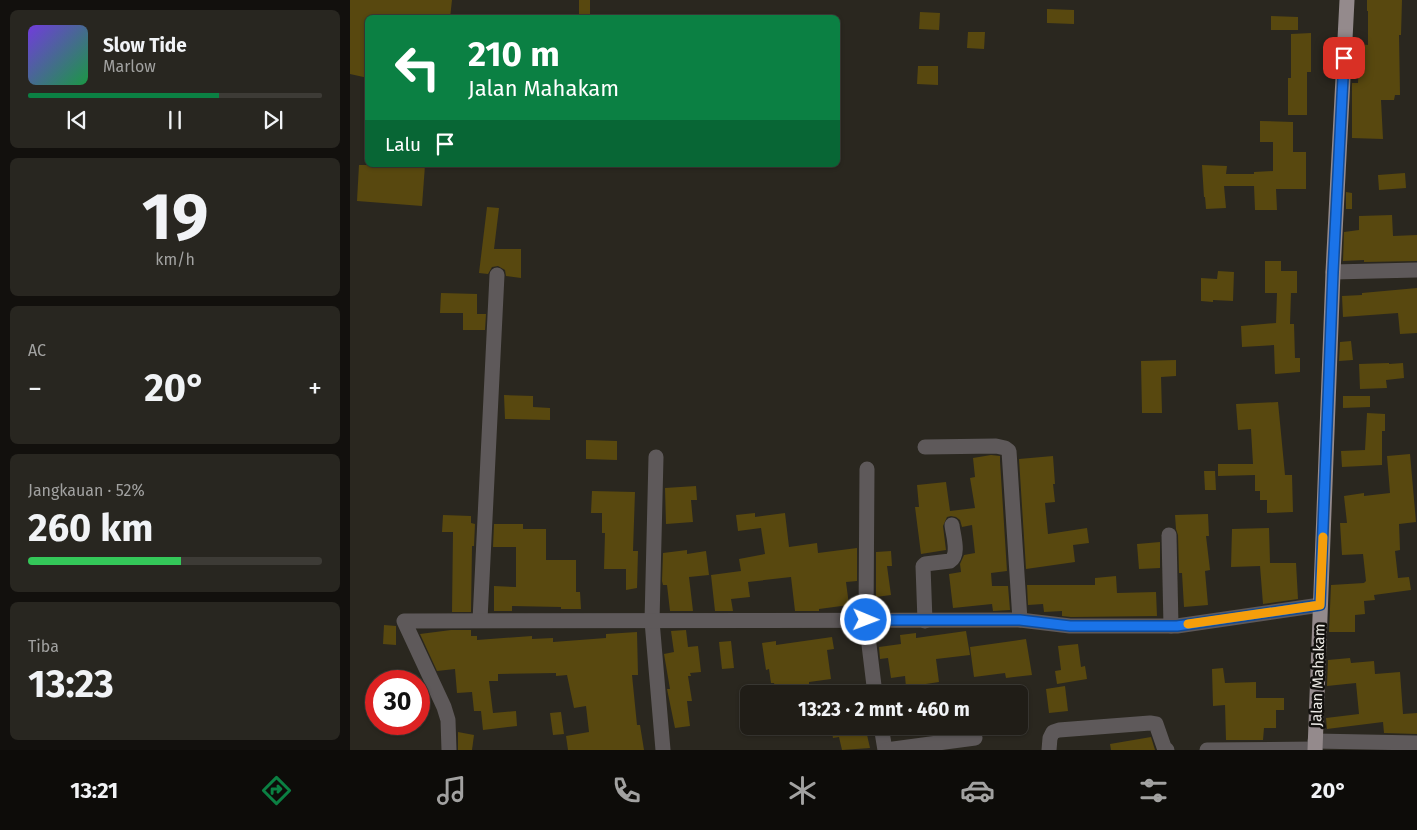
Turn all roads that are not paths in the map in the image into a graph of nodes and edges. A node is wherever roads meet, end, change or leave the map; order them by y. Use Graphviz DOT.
graph roads {
  1 [pos="1348,0"];
  2 [pos="1417,270"];
  3 [pos="1333,272"];
  4 [pos="497,275"];
  5 [pos="925,447"];
  6 [pos="656,458"];
  7 [pos="867,469"];
  8 [pos="952,525"];
  9 [pos="1168,535"];
  10 [pos="1320,605"];
  11 [pos="480,620"];
  12 [pos="866,620"];
  13 [pos="925,620"];
  14 [pos="1020,620"];
  15 [pos="652,621"];
  16 [pos="1171,626"];
  17 [pos="874,685"];
  18 [pos="883,735"];
  19 [pos="975,738"];
  20 [pos="1417,743"];
  21 [pos="1315,747"];
  22 [pos="449,750"];
  23 [pos="663,750"];
  24 [pos="886,750"];
  25 [pos="1048,750"];
  26 [pos="1167,750"];
  27 [pos="1207,750"];
  1 -- 3 [label="main road, Jalan Mahakam"];
  2 -- 3 [label="street"];
  3 -- 10 [label="main road, Jalan Mahakam"];
  4 -- 11 [label="street"];
  5 -- 14 [label="street"];
  6 -- 15 [label="street"];
  7 -- 12 [label="street"];
  8 -- 13 [label="street"];
  9 -- 16 [label="street"];
  10 -- 16 [label="street"];
  10 -- 21 [label="main road, Jalan Mahakam"];
  11 -- 15 [label="street"];
  11 -- 22 [label="street"];
  12 -- 13 [label="street"];
  12 -- 15 [label="street"];
  12 -- 17 [label="street"];
  13 -- 14 [label="street"];
  14 -- 16 [label="street"];
  15 -- 23 [label="street"];
  18 -- 24 [label="street"];
  19 -- 24 [label="street"];
  20 -- 21 [label="street"];
  21 -- 27 [label="street"];
  25 -- 26 [label="street"];
}
